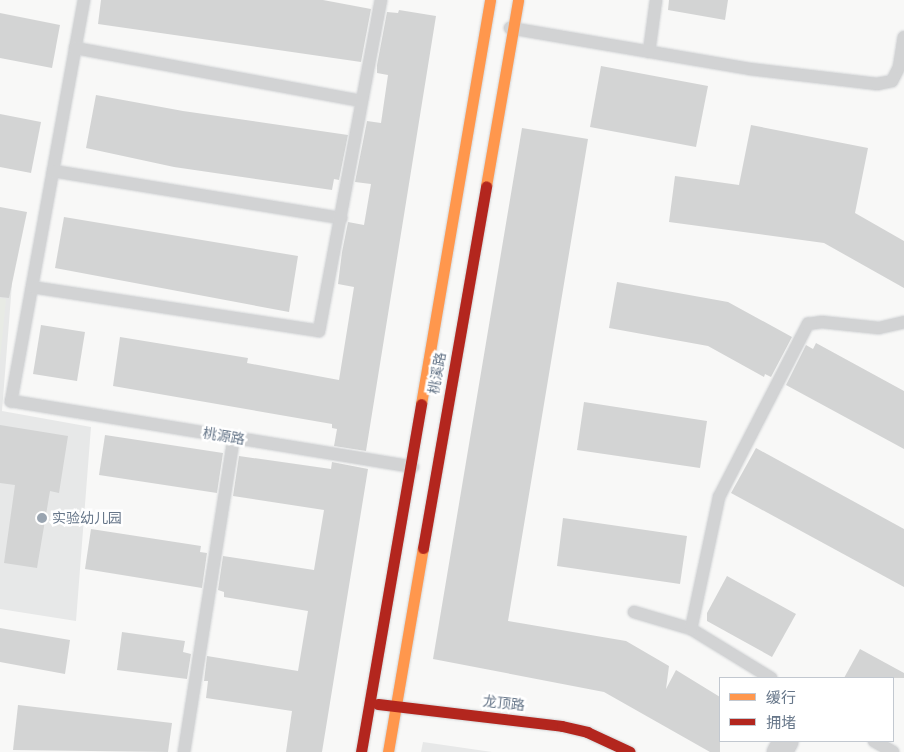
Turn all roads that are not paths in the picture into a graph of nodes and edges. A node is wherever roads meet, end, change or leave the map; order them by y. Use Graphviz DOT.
graph roads {
  1 [pos="84,0"];
  2 [pos="381,0"];
  3 [pos="656,0"];
  4 [pos="487,1"];
  5 [pos="517,4"];
  6 [pos="486,25"];
  7 [pos="513,29"];
  8 [pos="904,38"];
  9 [pos="75,48"];
  10 [pos="649,52"];
  11 [pos="360,101"];
  12 [pos="53,171"];
  13 [pos="341,218"];
  14 [pos="32,287"];
  15 [pos="904,322"];
  16 [pos="234,437"];
  17 [pos="408,466"];
  18 [pos="437,471"];
  19 [pos="634,612"];
  20 [pos="690,629"];
  21 [pos="769,677"];
  22 [pos="369,703"];
  23 [pos="396,706"];
  24 [pos="876,742"];
  25 [pos="184,752"];
  26 [pos="361,752"];
  27 [pos="388,752"];
  28 [pos="630,752"];
  29 [pos="893,752"];
  1 -- 9 [label="lane"];
  2 -- 11 [label="lane"];
  3 -- 10 [label="lane"];
  4 -- 5 [label="lane"];
  4 -- 6 [label="street, 桃溪路"];
  5 -- 7 [label="street, 桃溪路"];
  6 -- 7 [label="lane"];
  6 -- 17 [label="street, 桃溪路"];
  7 -- 10 [label="lane"];
  7 -- 18 [label="street, 桃溪路"];
  8 -- 10 [label="lane"];
  9 -- 11 [label="lane"];
  9 -- 12 [label="lane"];
  11 -- 13 [label="lane"];
  12 -- 13 [label="lane"];
  12 -- 14 [label="lane"];
  13 -- 14 [label="lane"];
  14 -- 16 [label="lane, 桃源路"];
  15 -- 20 [label="lane"];
  16 -- 17 [label="lane, 桃源路"];
  16 -- 25 [label="lane"];
  17 -- 18 [label="lane, 桃源路"];
  17 -- 22 [label="street, 桃溪路"];
  18 -- 23 [label="street, 桃溪路"];
  19 -- 20 [label="lane"];
  20 -- 21 [label="lane"];
  22 -- 23 [label="street, 龙顶路"];
  22 -- 26 [label="street, 桃溪路"];
  23 -- 27 [label="street, 桃溪路"];
  23 -- 28 [label="street, 龙顶路"];
  24 -- 29 [label="lane"];
}
